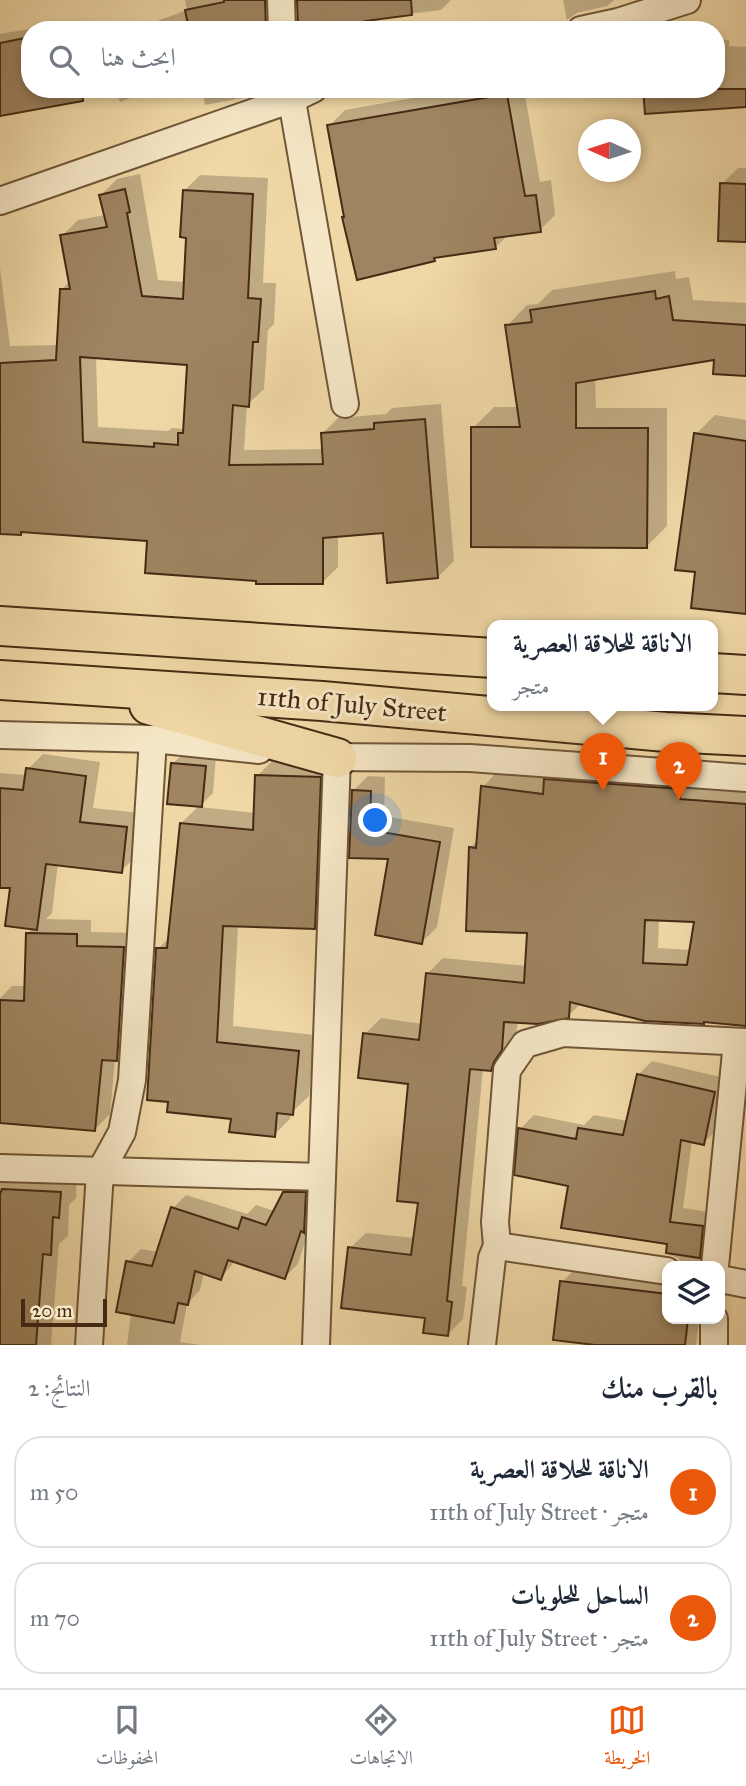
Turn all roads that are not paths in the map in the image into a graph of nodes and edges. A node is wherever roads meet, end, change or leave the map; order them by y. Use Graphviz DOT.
graph roads {
  1 [pos="281,0"];
  2 [pos="687,0"];
  3 [pos="617,11"];
  4 [pos="282,21"];
  5 [pos="598,21"];
  6 [pos="284,98"];
  7 [pos="299,98"];
  8 [pos="0,201"];
  9 [pos="345,404"];
  10 [pos="0,626"];
  11 [pos="487,658"];
  12 [pos="718,673"];
  13 [pos="746,675"];
  14 [pos="0,680"];
  15 [pos="76,685"];
  16 [pos="0,735"];
  17 [pos="746,736"];
  18 [pos="153,739"];
  19 [pos="337,758"];
  20 [pos="746,778"];
  21 [pos="742,1042"];
  22 [pos="0,1168"];
  23 [pos="100,1171"];
  24 [pos="322,1177"];
  25 [pos="497,1246"];
  26 [pos="716,1261"];
  27 [pos="662,1270"];
  28 [pos="725,1280"];
  29 [pos="746,1284"];
  30 [pos="714,1324"];
  31 [pos="89,1345"];
  32 [pos="316,1345"];
  33 [pos="482,1345"];
  34 [pos="714,1345"];
  1 -- 4 [label="street"];
  2 -- 3 [label="street"];
  3 -- 5 [label="street"];
  6 -- 8 [label="street"];
  7 -- 9 [label="street"];
  10 -- 11 [label="highway, 11th of July Street"];
  12 -- 13 [label="highway"];
  14 -- 15 [label="highway, 11th of July Street"];
  15 -- 17 [label="highway, 11th of July Street"];
  15 -- 19 [label="highway"];
  16 -- 18 [label="street"];
  18 -- 19 [label="street"];
  18 -- 23 [label="street"];
  19 -- 20 [label="street"];
  19 -- 24 [label="street"];
  21 -- 25 [label="street"];
  21 -- 26 [label="street"];
  22 -- 23 [label="street"];
  23 -- 24 [label="street"];
  23 -- 31 [label="street"];
  24 -- 32 [label="street"];
  25 -- 27 [label="street"];
  25 -- 33 [label="street"];
  28 -- 29 [label="street"];
  30 -- 34 [label="street"];
}
